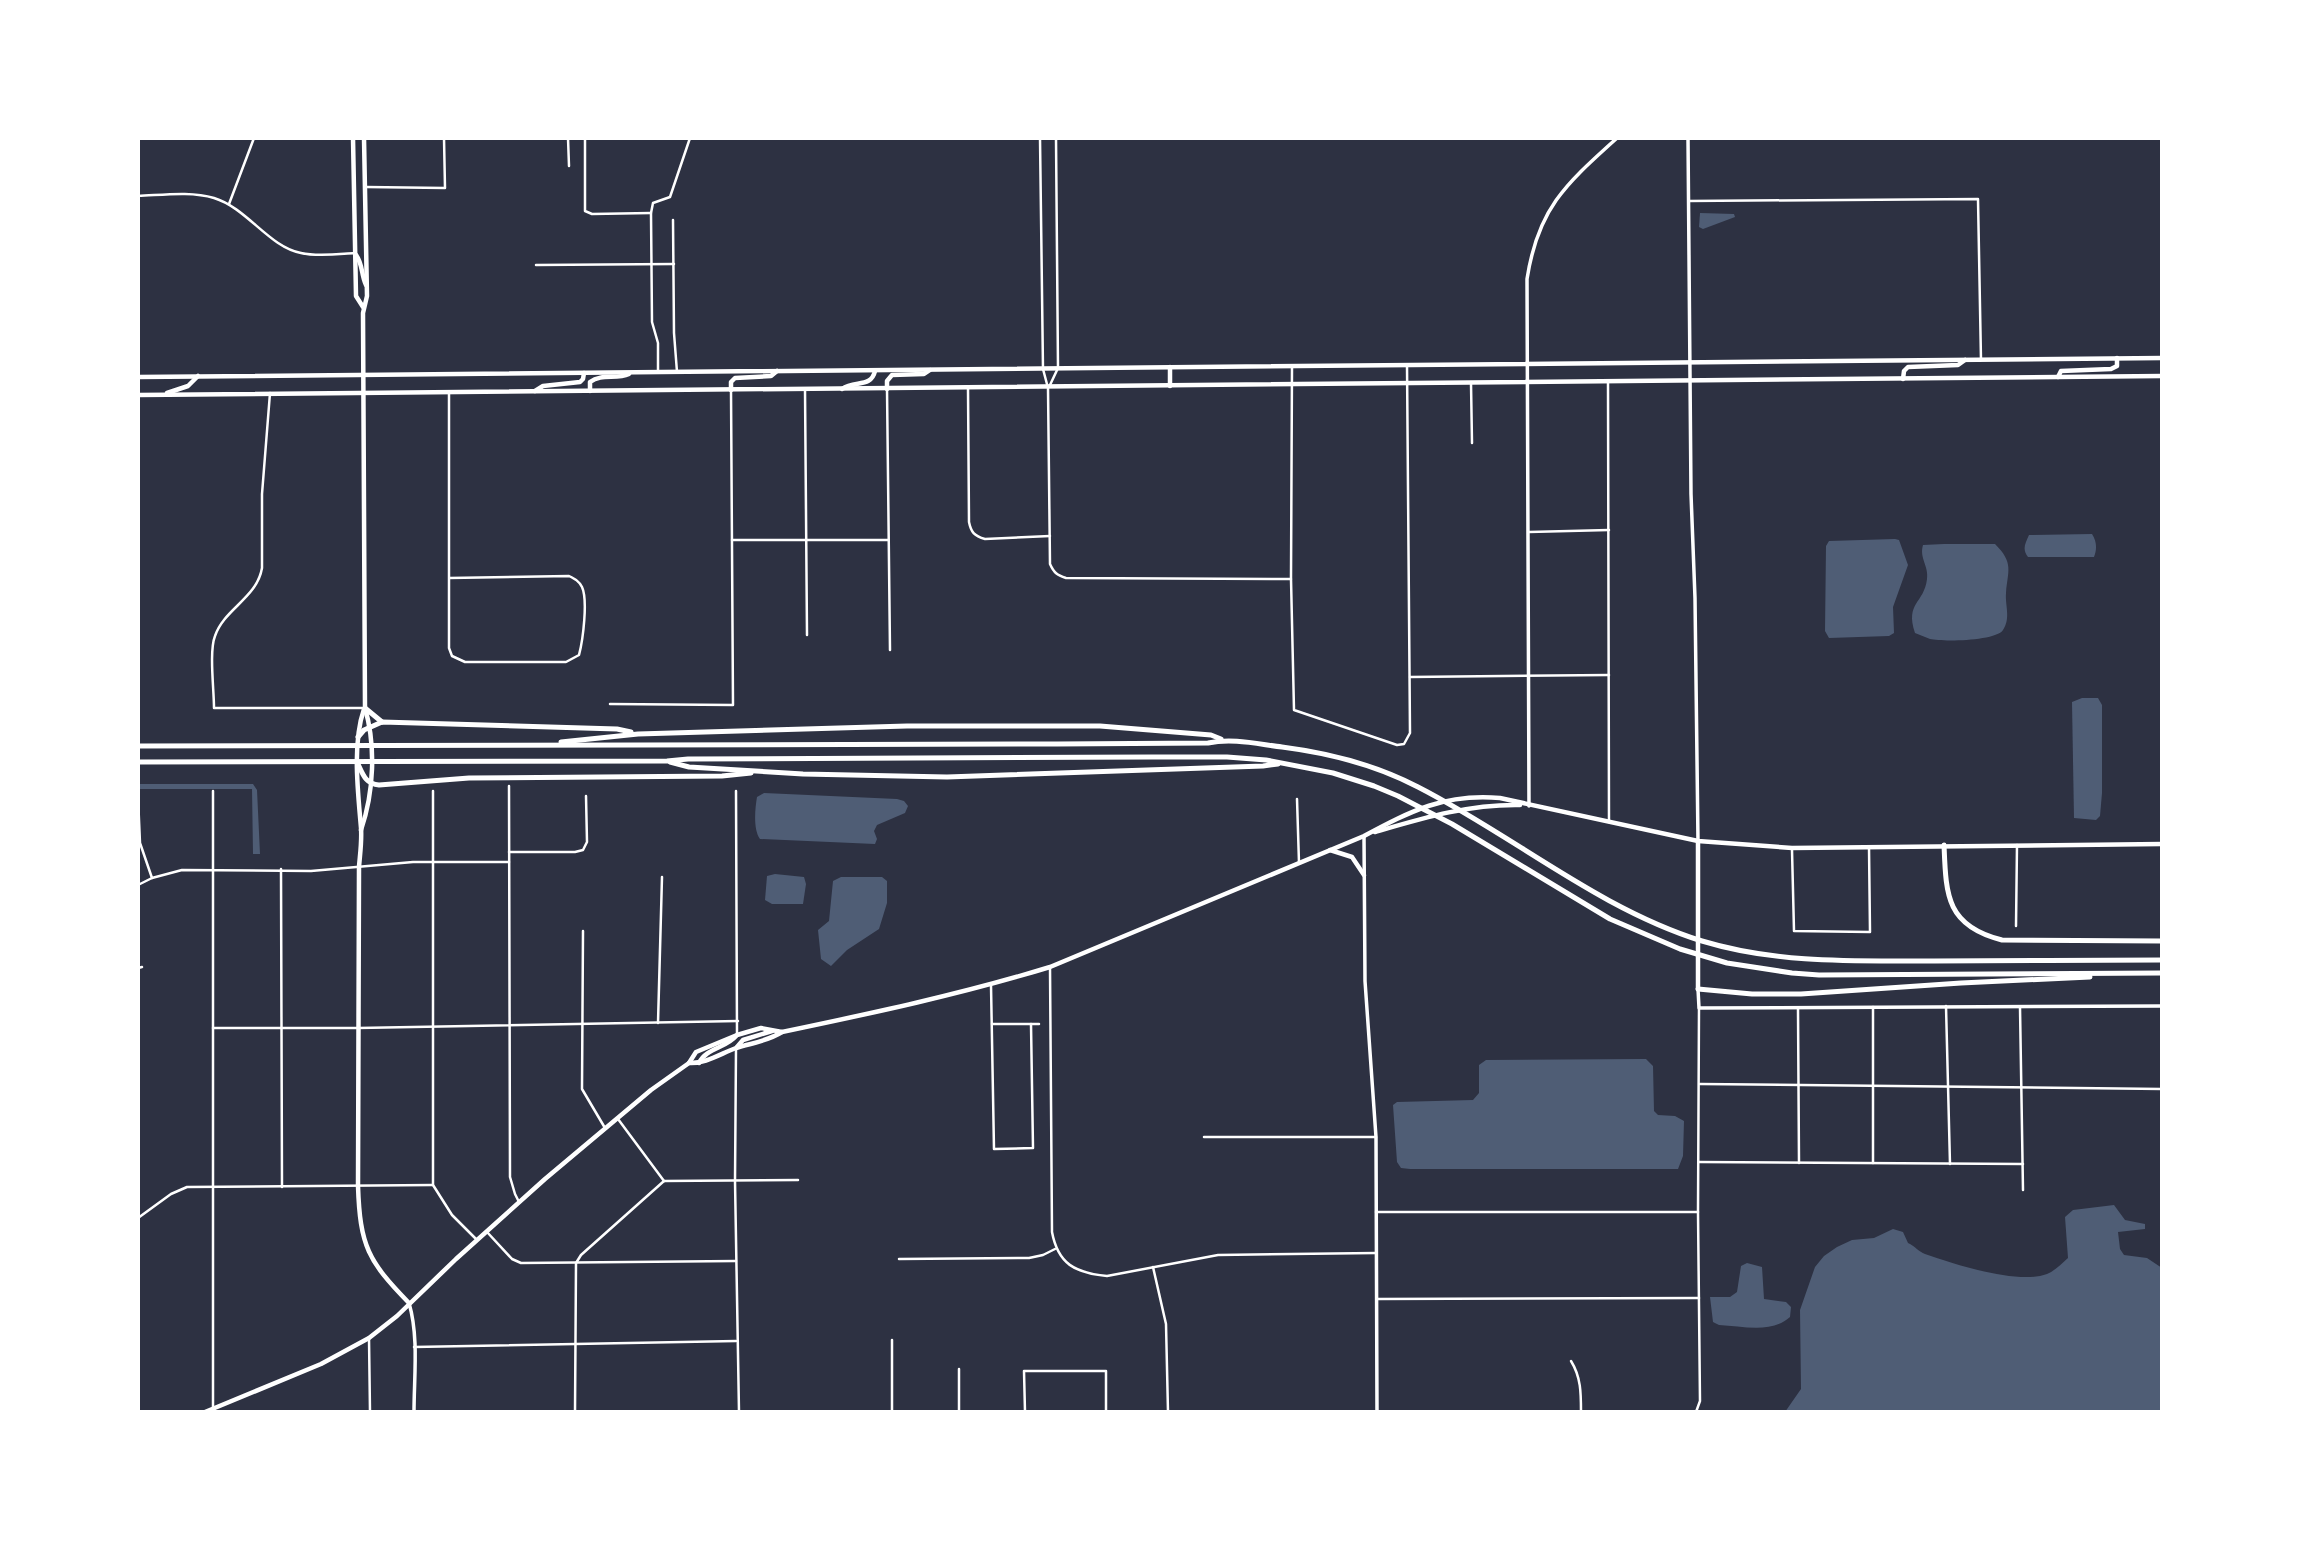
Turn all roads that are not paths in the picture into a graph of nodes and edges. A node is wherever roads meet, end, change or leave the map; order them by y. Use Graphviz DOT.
graph roads {
  1 [pos="254,138"];
  2 [pos="353,138"];
  3 [pos="364,138"];
  4 [pos="444,138"];
  5 [pos="568,138"];
  6 [pos="585,138"];
  7 [pos="690,138"];
  8 [pos="1040,138"];
  9 [pos="1056,138"];
  10 [pos="1617,138"];
  11 [pos="1688,138"];
  12 [pos="569,166"];
  13 [pos="366,187"];
  14 [pos="138,196"];
  15 [pos="1689,201"];
  16 [pos="229,204"];
  17 [pos="651,213"];
  18 [pos="673,220"];
  19 [pos="355,253"];
  20 [pos="652,264"];
  21 [pos="674,264"];
  22 [pos="536,265"];
  23 [pos="367,286"];
  24 [pos="363,308"];
  25 [pos="2117,358"];
  26 [pos="2162,358"];
  27 [pos="1965,360"];
  28 [pos="1981,360"];
  29 [pos="1690,362"];
  30 [pos="1527,364"];
  31 [pos="1407,365"];
  32 [pos="1292,366"];
  33 [pos="1170,367"];
  34 [pos="1058,368"];
  35 [pos="1043,369"];
  36 [pos="930,370"];
  37 [pos="777,371"];
  38 [pos="875,371"];
  39 [pos="633,372"];
  40 [pos="658,372"];
  41 [pos="677,372"];
  42 [pos="584,373"];
  43 [pos="364,374"];
  44 [pos="198,376"];
  45 [pos="2162,376"];
  46 [pos="138,377"];
  47 [pos="2057,378"];
  48 [pos="1903,380"];
  49 [pos="1690,381"];
  50 [pos="1608,382"];
  51 [pos="1471,383"];
  52 [pos="1528,383"];
  53 [pos="1407,384"];
  54 [pos="1292,385"];
  55 [pos="1170,386"];
  56 [pos="968,388"];
  57 [pos="1048,388"];
  58 [pos="805,389"];
  59 [pos="841,389"];
  60 [pos="887,389"];
  61 [pos="731,390"];
  62 [pos="590,391"];
  63 [pos="449,392"];
  64 [pos="534,392"];
  65 [pos="270,393"];
  66 [pos="365,393"];
  67 [pos="138,395"];
  68 [pos="156,395"];
  69 [pos="1472,443"];
  70 [pos="1609,530"];
  71 [pos="1529,532"];
  72 [pos="1050,536"];
  73 [pos="732,540"];
  74 [pos="807,540"];
  75 [pos="888,540"];
  76 [pos="449,578"];
  77 [pos="1291,579"];
  78 [pos="807,635"];
  79 [pos="890,650"];
  80 [pos="1609,675"];
  81 [pos="1410,677"];
  82 [pos="1530,677"];
  83 [pos="610,704"];
  84 [pos="365,708"];
  85 [pos="382,722"];
  86 [pos="370,727"];
  87 [pos="638,734"];
  88 [pos="358,737"];
  89 [pos="1224,740"];
  90 [pos="554,744"];
  91 [pos="138,746"];
  92 [pos="667,761"];
  93 [pos="138,762"];
  94 [pos="1282,763"];
  95 [pos="358,764"];
  96 [pos="757,772"];
  97 [pos="370,784"];
  98 [pos="509,786"];
  99 [pos="213,791"];
  100 [pos="433,791"];
  101 [pos="736,791"];
  102 [pos="586,796"];
  103 [pos="138,797"];
  104 [pos="1297,799"];
  105 [pos="1530,806"];
  106 [pos="1609,822"];
  107 [pos="361,830"];
  108 [pos="1364,835"];
  109 [pos="1698,841"];
  110 [pos="2162,844"];
  111 [pos="1944,845"];
  112 [pos="2017,845"];
  113 [pos="1869,847"];
  114 [pos="1792,848"];
  115 [pos="1329,850"];
  116 [pos="509,852"];
  117 [pos="433,862"];
  118 [pos="509,862"];
  119 [pos="1299,863"];
  120 [pos="359,867"];
  121 [pos="212,869"];
  122 [pos="281,869"];
  123 [pos="1364,875"];
  124 [pos="662,877"];
  125 [pos="152,878"];
  126 [pos="138,885"];
  127 [pos="2016,926"];
  128 [pos="583,931"];
  129 [pos="2162,941"];
  130 [pos="2162,960"];
  131 [pos="1050,967"];
  132 [pos="2162,974"];
  133 [pos="991,985"];
  134 [pos="1698,989"];
  135 [pos="1946,1006"];
  136 [pos="2020,1006"];
  137 [pos="2162,1006"];
  138 [pos="1798,1007"];
  139 [pos="1873,1007"];
  140 [pos="1699,1008"];
  141 [pos="738,1021"];
  142 [pos="658,1023"];
  143 [pos="582,1024"];
  144 [pos="992,1024"];
  145 [pos="1031,1024"];
  146 [pos="1039,1024"];
  147 [pos="508,1026"];
  148 [pos="433,1027"];
  149 [pos="212,1028"];
  150 [pos="283,1028"];
  151 [pos="358,1028"];
  152 [pos="776,1029"];
  153 [pos="138,1032"];
  154 [pos="782,1032"];
  155 [pos="737,1035"];
  156 [pos="736,1048"];
  157 [pos="138,1063"];
  158 [pos="689,1063"];
  159 [pos="699,1063"];
  160 [pos="1700,1084"];
  161 [pos="1798,1084"];
  162 [pos="1873,1085"];
  163 [pos="1948,1085"];
  164 [pos="2021,1086"];
  165 [pos="2162,1089"];
  166 [pos="617,1118"];
  167 [pos="605,1128"];
  168 [pos="1376,1137"];
  169 [pos="1204,1138"];
  170 [pos="1699,1162"];
  171 [pos="1799,1163"];
  172 [pos="1873,1163"];
  173 [pos="1950,1164"];
  174 [pos="2023,1164"];
  175 [pos="798,1180"];
  176 [pos="664,1181"];
  177 [pos="735,1181"];
  178 [pos="433,1185"];
  179 [pos="358,1186"];
  180 [pos="212,1187"];
  181 [pos="282,1187"];
  182 [pos="2023,1189"];
  183 [pos="519,1202"];
  184 [pos="1376,1212"];
  185 [pos="1698,1212"];
  186 [pos="138,1219"];
  187 [pos="487,1231"];
  188 [pos="477,1240"];
  189 [pos="1055,1249"];
  190 [pos="1376,1253"];
  191 [pos="899,1259"];
  192 [pos="737,1261"];
  193 [pos="576,1263"];
  194 [pos="1153,1267"];
  195 [pos="1699,1298"];
  196 [pos="1376,1299"];
  197 [pos="409,1303"];
  198 [pos="369,1338"];
  199 [pos="892,1340"];
  200 [pos="737,1341"];
  201 [pos="575,1343"];
  202 [pos="414,1347"];
  203 [pos="1571,1361"];
  204 [pos="959,1369"];
  205 [pos="213,1409"];
  206 [pos="205,1412"];
  207 [pos="370,1412"];
  208 [pos="414,1412"];
  209 [pos="575,1412"];
  210 [pos="739,1412"];
  211 [pos="892,1412"];
  212 [pos="959,1412"];
  213 [pos="1024,1412"];
  214 [pos="1106,1412"];
  215 [pos="1168,1412"];
  216 [pos="1377,1412"];
  217 [pos="1581,1412"];
  218 [pos="1696,1412"];
  1 -- 16 [label="street"];
  2 -- 19 [label="main road"];
  3 -- 13 [label="main road"];
  4 -- 13 [label="street"];
  5 -- 12 [label="street"];
  6 -- 17 [label="street"];
  7 -- 17 [label="street"];
  8 -- 35 [label="street"];
  9 -- 34 [label="street"];
  10 -- 30 [label="street"];
  11 -- 15 [label="street"];
  13 -- 23 [label="main road"];
  14 -- 16 [label="street"];
  15 -- 28 [label="street"];
  15 -- 29 [label="street"];
  16 -- 19 [label="street"];
  17 -- 20 [label="street"];
  18 -- 21 [label="street"];
  19 -- 23 [label="main road"];
  19 -- 24 [label="main road"];
  20 -- 21 [label="street"];
  20 -- 22 [label="street"];
  20 -- 40 [label="street"];
  21 -- 41 [label="street"];
  23 -- 24 [label="main road"];
  24 -- 43 [label="main road"];
  25 -- 26 [label="main road"];
  25 -- 28 [label="main road"];
  25 -- 47 [label="main road"];
  27 -- 28 [label="main road"];
  27 -- 29 [label="main road"];
  27 -- 48 [label="main road"];
  29 -- 30 [label="main road"];
  29 -- 49 [label="street"];
  30 -- 31 [label="main road"];
  30 -- 52 [label="street"];
  31 -- 32 [label="main road"];
  31 -- 53 [label="street"];
  32 -- 33 [label="main road"];
  32 -- 54 [label="street"];
  33 -- 34 [label="main road"];
  33 -- 55 [label="main road"];
  34 -- 35 [label="main road"];
  34 -- 57 [label="street"];
  35 -- 36 [label="main road"];
  35 -- 57 [label="street"];
  36 -- 38 [label="main road"];
  36 -- 60 [label="main road"];
  37 -- 38 [label="main road"];
  37 -- 41 [label="main road"];
  37 -- 61 [label="main road"];
  38 -- 59 [label="main road"];
  39 -- 40 [label="main road"];
  39 -- 42 [label="main road"];
  39 -- 62 [label="main road"];
  40 -- 41 [label="main road"];
  42 -- 43 [label="main road"];
  42 -- 64 [label="main road"];
  43 -- 44 [label="main road"];
  43 -- 66 [label="main road"];
  44 -- 46 [label="main road"];
  44 -- 68 [label="main road"];
  45 -- 47 [label="main road"];
  47 -- 48 [label="main road"];
  48 -- 49 [label="main road"];
  49 -- 50 [label="main road"];
  49 -- 109 [label="street"];
  50 -- 52 [label="main road"];
  50 -- 70 [label="street"];
  51 -- 52 [label="main road"];
  51 -- 53 [label="main road"];
  51 -- 69 [label="street"];
  52 -- 71 [label="street"];
  53 -- 54 [label="main road"];
  53 -- 81 [label="street"];
  54 -- 55 [label="main road"];
  54 -- 77 [label="street"];
  55 -- 57 [label="main road"];
  56 -- 57 [label="main road"];
  56 -- 60 [label="main road"];
  56 -- 72 [label="street"];
  57 -- 72 [label="street"];
  58 -- 59 [label="main road"];
  58 -- 61 [label="main road"];
  58 -- 74 [label="street"];
  59 -- 60 [label="main road"];
  60 -- 75 [label="street"];
  61 -- 62 [label="main road"];
  61 -- 73 [label="street"];
  62 -- 64 [label="main road"];
  63 -- 64 [label="main road"];
  63 -- 66 [label="main road"];
  63 -- 76 [label="street"];
  65 -- 66 [label="main road"];
  65 -- 68 [label="main road"];
  65 -- 84 [label="street"];
  66 -- 84 [label="main road"];
  67 -- 68 [label="main road"];
  70 -- 71 [label="street"];
  70 -- 80 [label="street"];
  71 -- 82 [label="street"];
  72 -- 77 [label="street"];
  73 -- 74 [label="street"];
  73 -- 83 [label="street"];
  74 -- 75 [label="street"];
  74 -- 78 [label="street"];
  75 -- 79 [label="street"];
  76 -- 76 [label="street"];
  77 -- 81 [label="street"];
  80 -- 82 [label="street"];
  80 -- 106 [label="street"];
  81 -- 82 [label="street"];
  82 -- 105 [label="street"];
  84 -- 85 [label="highway"];
  84 -- 86 [label="main road"];
  84 -- 88 [label="main road"];
  85 -- 86 [label="highway"];
  85 -- 87 [label="highway"];
  86 -- 88 [label="highway"];
  86 -- 97 [label="main road"];
  87 -- 89 [label="highway"];
  87 -- 90 [label="highway"];
  88 -- 95 [label="main road"];
  89 -- 90 [label="highway"];
  89 -- 130 [label="highway"];
  90 -- 91 [label="highway"];
  92 -- 93 [label="highway"];
  92 -- 94 [label="highway"];
  92 -- 96 [label="highway"];
  94 -- 96 [label="highway"];
  94 -- 132 [label="highway"];
  95 -- 97 [label="highway"];
  95 -- 107 [label="main road"];
  96 -- 97 [label="highway"];
  97 -- 107 [label="main road"];
  98 -- 116 [label="street"];
  99 -- 121 [label="street"];
  100 -- 117 [label="street"];
  101 -- 141 [label="street"];
  102 -- 116 [label="street"];
  103 -- 125 [label="street"];
  104 -- 119 [label="street"];
  105 -- 106 [label="main road"];
  105 -- 108 [label="main road"];
  105 -- 108 [label="main road"];
  106 -- 109 [label="main road"];
  107 -- 120 [label="main road"];
  108 -- 115 [label="main road"];
  108 -- 123 [label="street"];
  109 -- 114 [label="main road"];
  109 -- 134 [label="main road"];
  110 -- 112 [label="main road"];
  111 -- 112 [label="main road"];
  111 -- 113 [label="main road"];
  111 -- 129 [label="highway"];
  112 -- 127 [label="street"];
  113 -- 114 [label="main road"];
  113 -- 114 [label="street"];
  115 -- 119 [label="main road"];
  115 -- 123 [label="main road"];
  116 -- 118 [label="street"];
  117 -- 118 [label="street"];
  117 -- 120 [label="street"];
  117 -- 148 [label="street"];
  118 -- 147 [label="street"];
  119 -- 131 [label="main road"];
  120 -- 122 [label="street"];
  120 -- 151 [label="main road"];
  121 -- 122 [label="street"];
  121 -- 125 [label="street"];
  121 -- 149 [label="street"];
  122 -- 150 [label="street"];
  123 -- 168 [label="street"];
  124 -- 142 [label="street"];
  125 -- 126 [label="street"];
  128 -- 143 [label="street"];
  131 -- 133 [label="main road"];
  131 -- 189 [label="street"];
  132 -- 134 [label="highway"];
  133 -- 144 [label="street"];
  133 -- 154 [label="main road"];
  134 -- 140 [label="street"];
  135 -- 136 [label="street"];
  135 -- 139 [label="street"];
  135 -- 163 [label="street"];
  136 -- 137 [label="street"];
  136 -- 164 [label="street"];
  138 -- 139 [label="street"];
  138 -- 140 [label="street"];
  138 -- 161 [label="street"];
  139 -- 162 [label="street"];
  140 -- 160 [label="street"];
  141 -- 142 [label="street"];
  141 -- 155 [label="street"];
  142 -- 143 [label="street"];
  143 -- 147 [label="street"];
  143 -- 167 [label="street"];
  144 -- 145 [label="street"];
  144 -- 145 [label="street"];
  145 -- 146 [label="street"];
  147 -- 148 [label="street"];
  147 -- 183 [label="street"];
  148 -- 151 [label="street"];
  148 -- 178 [label="street"];
  149 -- 150 [label="street"];
  149 -- 180 [label="street"];
  150 -- 151 [label="street"];
  150 -- 181 [label="street"];
  151 -- 179 [label="main road"];
  152 -- 154 [label="main road"];
  152 -- 155 [label="main road"];
  152 -- 156 [label="main road"];
  153 -- 157 [label="street"];
  154 -- 156 [label="main road"];
  155 -- 158 [label="main road"];
  155 -- 159 [label="main road"];
  156 -- 159 [label="main road"];
  156 -- 177 [label="street"];
  158 -- 159 [label="main road"];
  158 -- 166 [label="main road"];
  160 -- 161 [label="street"];
  160 -- 170 [label="street"];
  161 -- 162 [label="street"];
  161 -- 171 [label="street"];
  162 -- 163 [label="street"];
  162 -- 172 [label="street"];
  163 -- 164 [label="street"];
  163 -- 173 [label="street"];
  164 -- 165 [label="street"];
  164 -- 174 [label="street"];
  166 -- 167 [label="main road"];
  166 -- 176 [label="street"];
  167 -- 183 [label="main road"];
  168 -- 169 [label="street"];
  168 -- 184 [label="street"];
  170 -- 171 [label="street"];
  170 -- 185 [label="street"];
  171 -- 172 [label="street"];
  172 -- 173 [label="street"];
  173 -- 174 [label="street"];
  174 -- 182 [label="street"];
  175 -- 177 [label="street"];
  176 -- 177 [label="street"];
  176 -- 193 [label="street"];
  177 -- 192 [label="street"];
  178 -- 179 [label="street"];
  178 -- 188 [label="street"];
  179 -- 181 [label="street"];
  179 -- 197 [label="main road"];
  180 -- 181 [label="street"];
  180 -- 186 [label="street"];
  180 -- 205 [label="street"];
  183 -- 187 [label="main road"];
  184 -- 185 [label="street"];
  184 -- 190 [label="street"];
  185 -- 195 [label="street"];
  187 -- 188 [label="main road"];
  187 -- 193 [label="street"];
  188 -- 197 [label="main road"];
  189 -- 191 [label="street"];
  189 -- 194 [label="street"];
  190 -- 194 [label="street"];
  190 -- 196 [label="street"];
  192 -- 193 [label="street"];
  192 -- 200 [label="street"];
  193 -- 201 [label="street"];
  194 -- 215 [label="street"];
  195 -- 196 [label="street"];
  195 -- 218 [label="street"];
  196 -- 216 [label="street"];
  197 -- 198 [label="main road"];
  197 -- 202 [label="street"];
  198 -- 205 [label="main road"];
  198 -- 207 [label="street"];
  199 -- 211 [label="street"];
  200 -- 201 [label="street"];
  200 -- 210 [label="street"];
  201 -- 202 [label="street"];
  201 -- 209 [label="street"];
  202 -- 208 [label="street"];
  203 -- 217 [label="street"];
  204 -- 212 [label="street"];
  205 -- 206 [label="main road"];
  213 -- 214 [label="street"];
}
